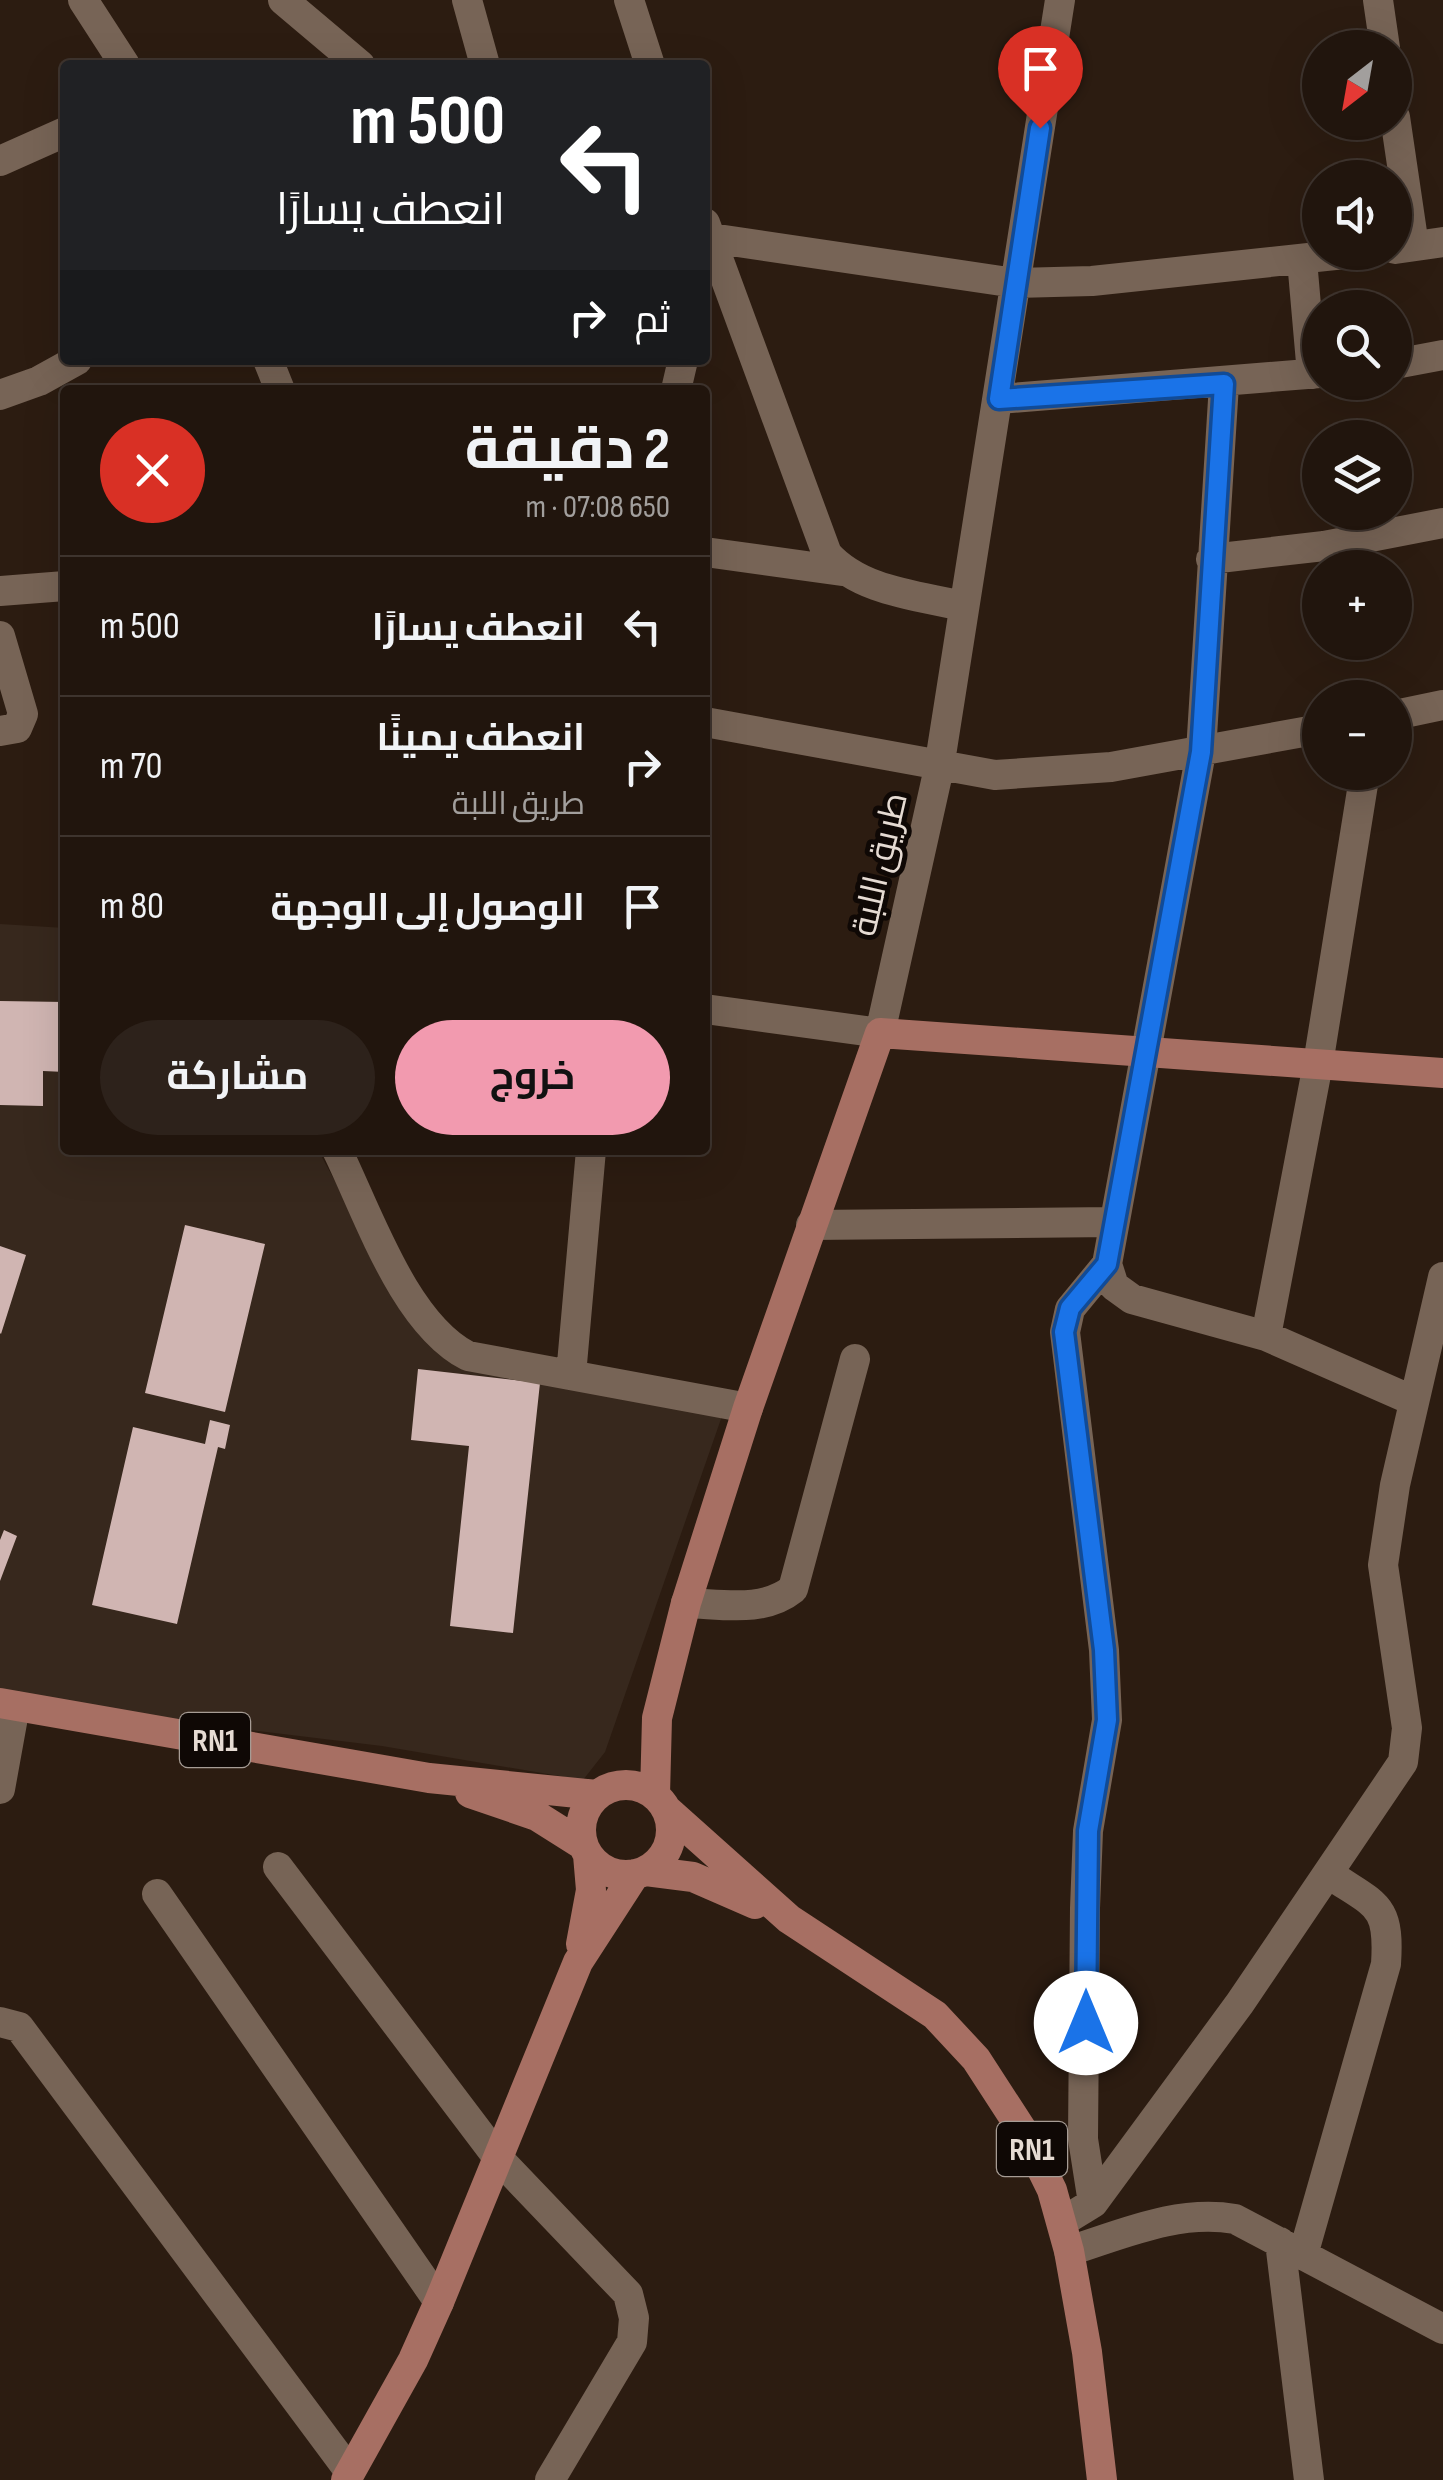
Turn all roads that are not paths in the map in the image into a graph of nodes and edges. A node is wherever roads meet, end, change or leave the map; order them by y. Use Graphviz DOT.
graph roads {
  1 [pos="83,0"];
  2 [pos="283,0"];
  3 [pos="467,0"];
  4 [pos="628,0"];
  5 [pos="1060,0"];
  6 [pos="1378,0"];
  7 [pos="1382,30"];
  8 [pos="122,60"];
  9 [pos="354,60"];
  10 [pos="485,60"];
  11 [pos="648,60"];
  12 [pos="60,134"];
  13 [pos="1399,140"];
  14 [pos="0,161"];
  15 [pos="710,230"];
  16 [pos="710,244"];
  17 [pos="1417,246"];
  18 [pos="1302,260"];
  19 [pos="1014,283"];
  20 [pos="716,287"];
  21 [pos="1443,355"];
  22 [pos="1412,361"];
  23 [pos="68,365"];
  24 [pos="1302,376"];
  25 [pos="1224,384"];
  26 [pos="0,395"];
  27 [pos="999,399"];
  28 [pos="1443,523"];
  29 [pos="710,553"];
  30 [pos="1211,559"];
  31 [pos="842,570"];
  32 [pos="60,586"];
  33 [pos="0,591"];
  34 [pos="962,606"];
  35 [pos="0,636"];
  36 [pos="1443,705"];
  37 [pos="1412,711"];
  38 [pos="710,723"];
  39 [pos="0,730"];
  40 [pos="1302,732"];
  41 [pos="1201,752"];
  42 [pos="939,768"];
  43 [pos="1361,790"];
  44 [pos="710,1010"];
  45 [pos="880,1032"];
  46 [pos="1146,1052"];
  47 [pos="1318,1064"];
  48 [pos="1443,1073"];
  49 [pos="339,1155"];
  50 [pos="591,1155"];
  51 [pos="1114,1222"];
  52 [pos="811,1226"];
  53 [pos="1107,1264"];
  54 [pos="1443,1277"];
  55 [pos="1266,1336"];
  56 [pos="855,1358"];
  57 [pos="571,1375"];
  58 [pos="1414,1401"];
  59 [pos="748,1408"];
  60 [pos="686,1603"];
  61 [pos="8,1704"];
  62 [pos="657,1718"];
  63 [pos="430,1778"];
  64 [pos="0,1789"];
  65 [pos="610,1790"];
  66 [pos="661,1802"];
  67 [pos="586,1850"];
  68 [pos="278,1867"];
  69 [pos="640,1873"];
  70 [pos="1329,1874"];
  71 [pos="157,1894"];
  72 [pos="789,1920"];
  73 [pos="578,1962"];
  74 [pos="0,2022"];
  75 [pos="498,2158"];
  76 [pos="1093,2204"];
  77 [pos="1066,2237"];
  78 [pos="1292,2249"];
  79 [pos="439,2302"];
  80 [pos="1443,2329"];
  81 [pos="348,2476"];
  82 [pos="550,2480"];
  83 [pos="1102,2480"];
  84 [pos="1309,2480"];
  1 -- 8 [label="street"];
  2 -- 9 [label="street"];
  3 -- 10 [label="street"];
  4 -- 11 [label="street"];
  5 -- 19 [label="street, طريق اللبة"];
  6 -- 7 [label="street"];
  12 -- 14 [label="street"];
  13 -- 17 [label="street"];
  15 -- 19 [label="street"];
  16 -- 20 [label="street"];
  18 -- 19 [label="street"];
  19 -- 27 [label="street, طريق اللبة"];
  20 -- 31 [label="street"];
  21 -- 22 [label="street"];
  23 -- 26 [label="street"];
  24 -- 25 [label="street"];
  25 -- 27 [label="street"];
  25 -- 30 [label="street"];
  27 -- 34 [label="street, طريق اللبة"];
  28 -- 30 [label="street"];
  29 -- 31 [label="street"];
  30 -- 41 [label="street"];
  31 -- 34 [label="street"];
  32 -- 33 [label="street"];
  34 -- 42 [label="street, طريق اللبة"];
  35 -- 39 [label="street"];
  36 -- 37 [label="street"];
  38 -- 42 [label="street"];
  40 -- 41 [label="street"];
  41 -- 42 [label="street"];
  41 -- 46 [label="street"];
  42 -- 45 [label="street, طريق اللبة"];
  43 -- 47 [label="street"];
  44 -- 45 [label="street"];
  45 -- 46 [label="main road"];
  45 -- 52 [label="main road, طريق اللبة"];
  46 -- 47 [label="main road"];
  46 -- 51 [label="street"];
  47 -- 48 [label="main road"];
  47 -- 55 [label="street"];
  49 -- 57 [label="street"];
  50 -- 57 [label="street"];
  51 -- 52 [label="street"];
  51 -- 53 [label="street"];
  52 -- 59 [label="main road, طريق اللبة"];
  53 -- 55 [label="street"];
  53 -- 76 [label="street"];
  54 -- 58 [label="street"];
  55 -- 58 [label="street"];
  56 -- 60 [label="street"];
  57 -- 59 [label="street"];
  58 -- 70 [label="street"];
  59 -- 60 [label="main road, طريق اللبة"];
  60 -- 62 [label="main road, طريق اللبة"];
  61 -- 63 [label="main road, RN1"];
  61 -- 64 [label="street"];
  62 -- 65 [label="main road, طريق اللبة"];
  62 -- 66 [label="main road, طريق اللبة"];
  63 -- 65 [label="main road, RN1"];
  63 -- 67 [label="main road, RN1"];
  65 -- 66 [label="main road, RN1"];
  65 -- 67 [label="main road"];
  66 -- 69 [label="main road"];
  66 -- 72 [label="main road, RN1"];
  67 -- 69 [label="main road, RN1"];
  67 -- 73 [label="main road"];
  68 -- 75 [label="street"];
  69 -- 72 [label="main road, RN1"];
  69 -- 73 [label="main road"];
  70 -- 76 [label="street"];
  70 -- 78 [label="street"];
  71 -- 79 [label="street"];
  72 -- 77 [label="main road, RN1"];
  73 -- 75 [label="main road"];
  74 -- 81 [label="street"];
  75 -- 79 [label="main road"];
  75 -- 82 [label="street"];
  76 -- 77 [label="street"];
  77 -- 78 [label="street"];
  77 -- 83 [label="main road, RN1"];
  78 -- 80 [label="street"];
  78 -- 84 [label="street"];
  79 -- 81 [label="main road"];
}
